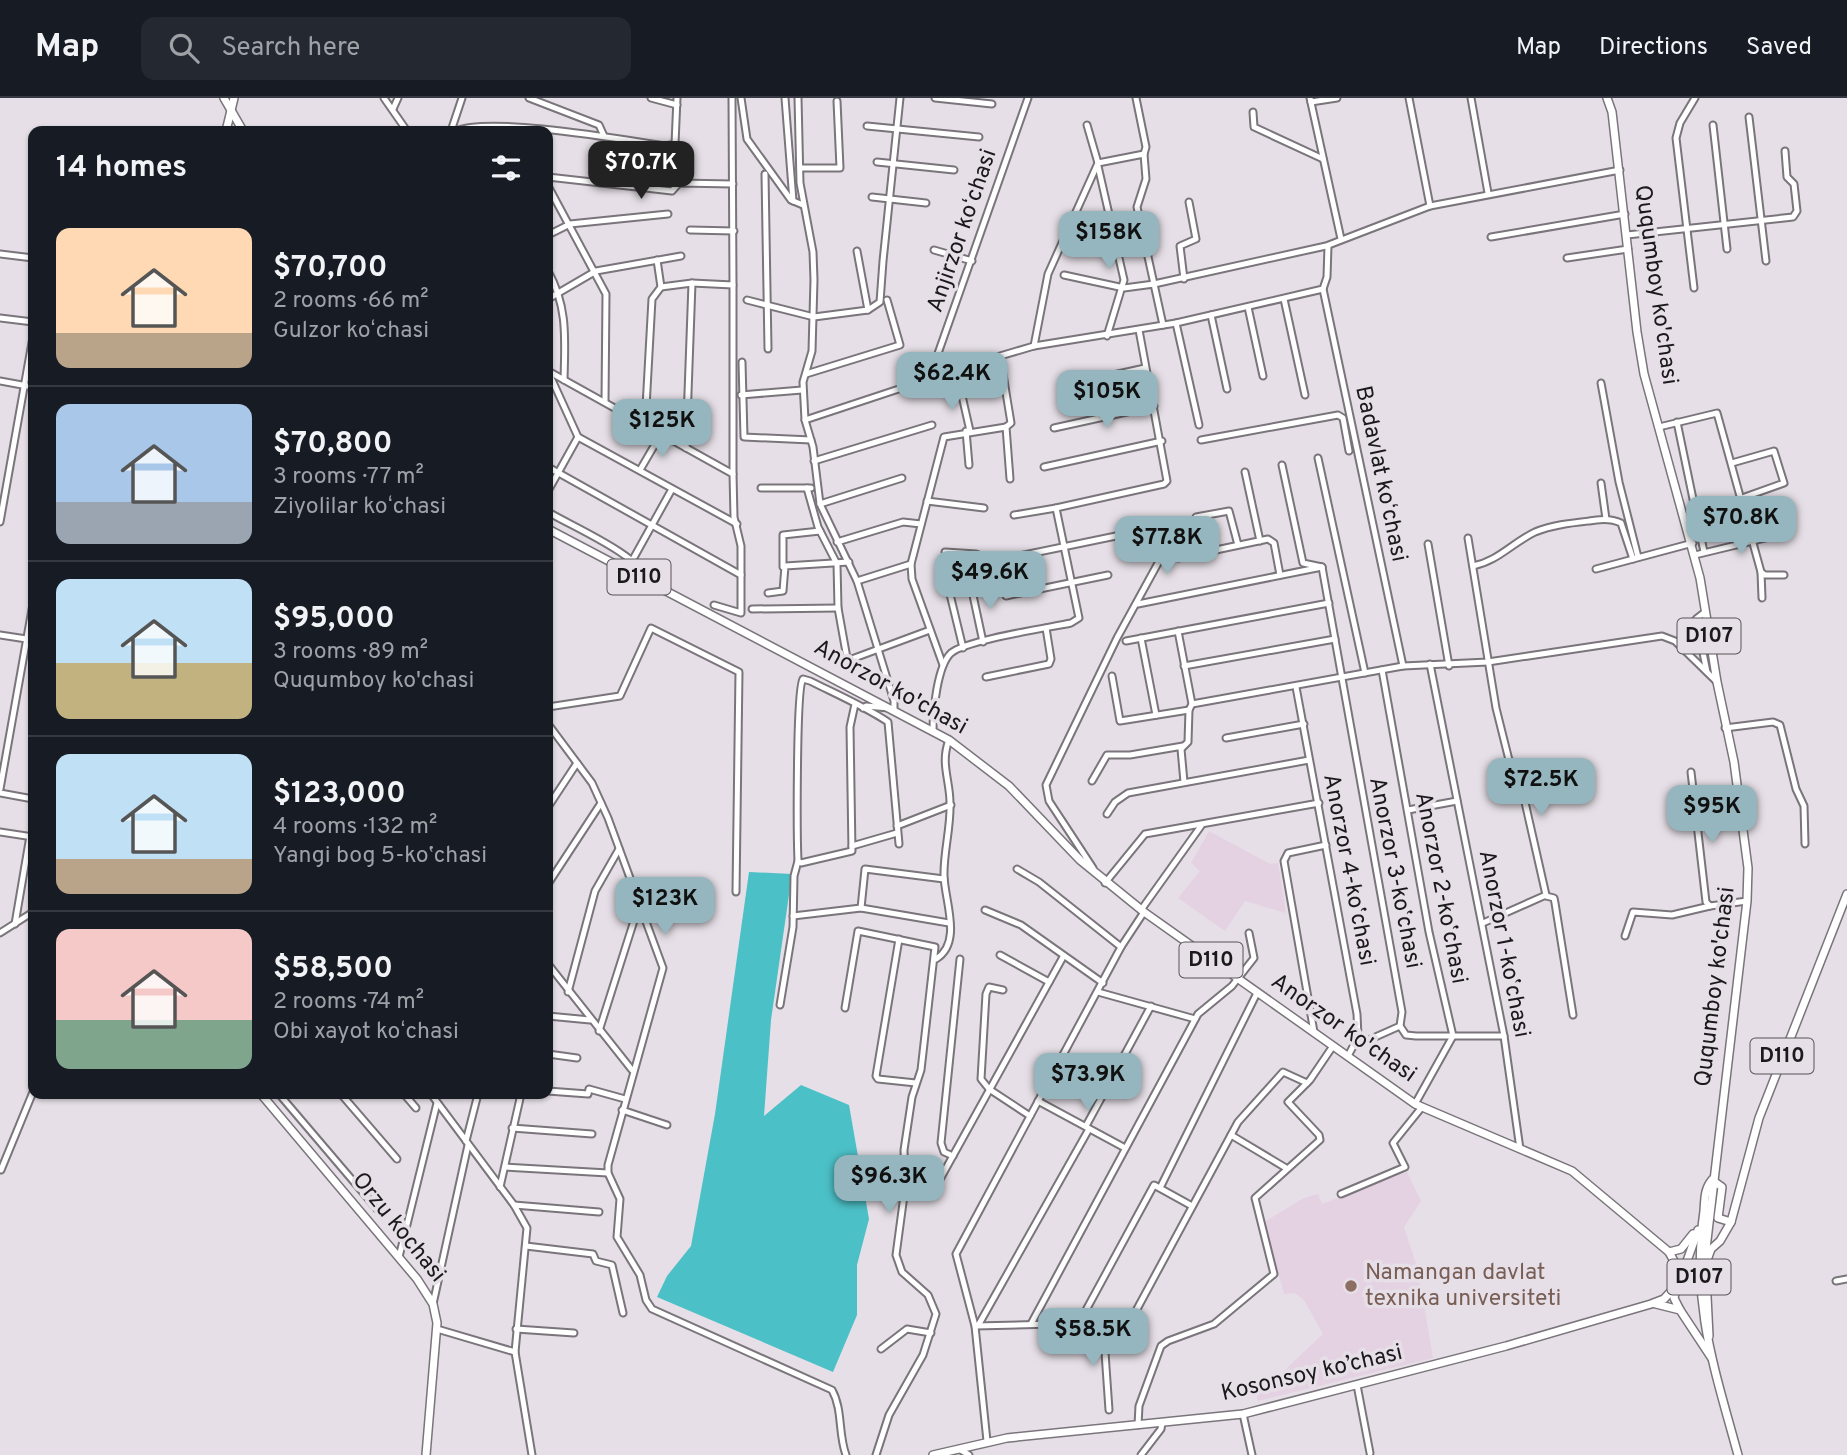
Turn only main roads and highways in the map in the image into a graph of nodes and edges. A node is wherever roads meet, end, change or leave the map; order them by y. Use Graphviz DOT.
graph roads {
  1 [pos="224,98"];
  2 [pos="234,98"];
  3 [pos="1607,98"];
  4 [pos="231,109"];
  5 [pos="227,126"];
  6 [pos="240,126"];
  7 [pos="553,532"];
  8 [pos="1847,894"];
  9 [pos="265,1099"];
  10 [pos="1712,1180"];
  11 [pos="1703,1216"];
  12 [pos="1731,1222"];
  13 [pos="1669,1252"];
  14 [pos="1704,1268"];
  15 [pos="1682,1276"];
  16 [pos="1678,1284"];
  17 [pos="1651,1304"];
  18 [pos="1680,1310"];
  19 [pos="1708,1335"];
  20 [pos="1697,1336"];
  21 [pos="1712,1359"];
  22 [pos="426,1455"];
  23 [pos="933,1455"];
  24 [pos="1738,1455"];
  1 -- 4 [label="main road"];
  2 -- 4 [label="main road"];
  3 -- 10 [label="main road, Ququmboy ko'chasi / D107"];
  4 -- 5 [label="main road"];
  4 -- 6 [label="main road"];
  7 -- 13 [label="main road, Anorzor ko'chasi / D110"];
  8 -- 12 [label="main road, D110"];
  9 -- 22 [label="main road, Orzu kochasi"];
  10 -- 11 [label="main road, D107"];
  10 -- 12 [label="main road"];
  10 -- 14 [label="main road, D107"];
  11 -- 13 [label="main road"];
  11 -- 15 [label="main road"];
  11 -- 19 [label="main road, D107"];
  12 -- 14 [label="main road, D110"];
  13 -- 15 [label="main road, D110"];
  14 -- 19 [label="main road, D107"];
  15 -- 16 [label="main road"];
  16 -- 17 [label="main road"];
  16 -- 18 [label="main road"];
  17 -- 18 [label="main road"];
  17 -- 23 [label="main road, Kosonsoy ko’chasi"];
  18 -- 20 [label="main road"];
  19 -- 20 [label="main road"];
  19 -- 21 [label="main road, D107"];
  20 -- 21 [label="main road"];
  21 -- 24 [label="main road, D107"];
}
